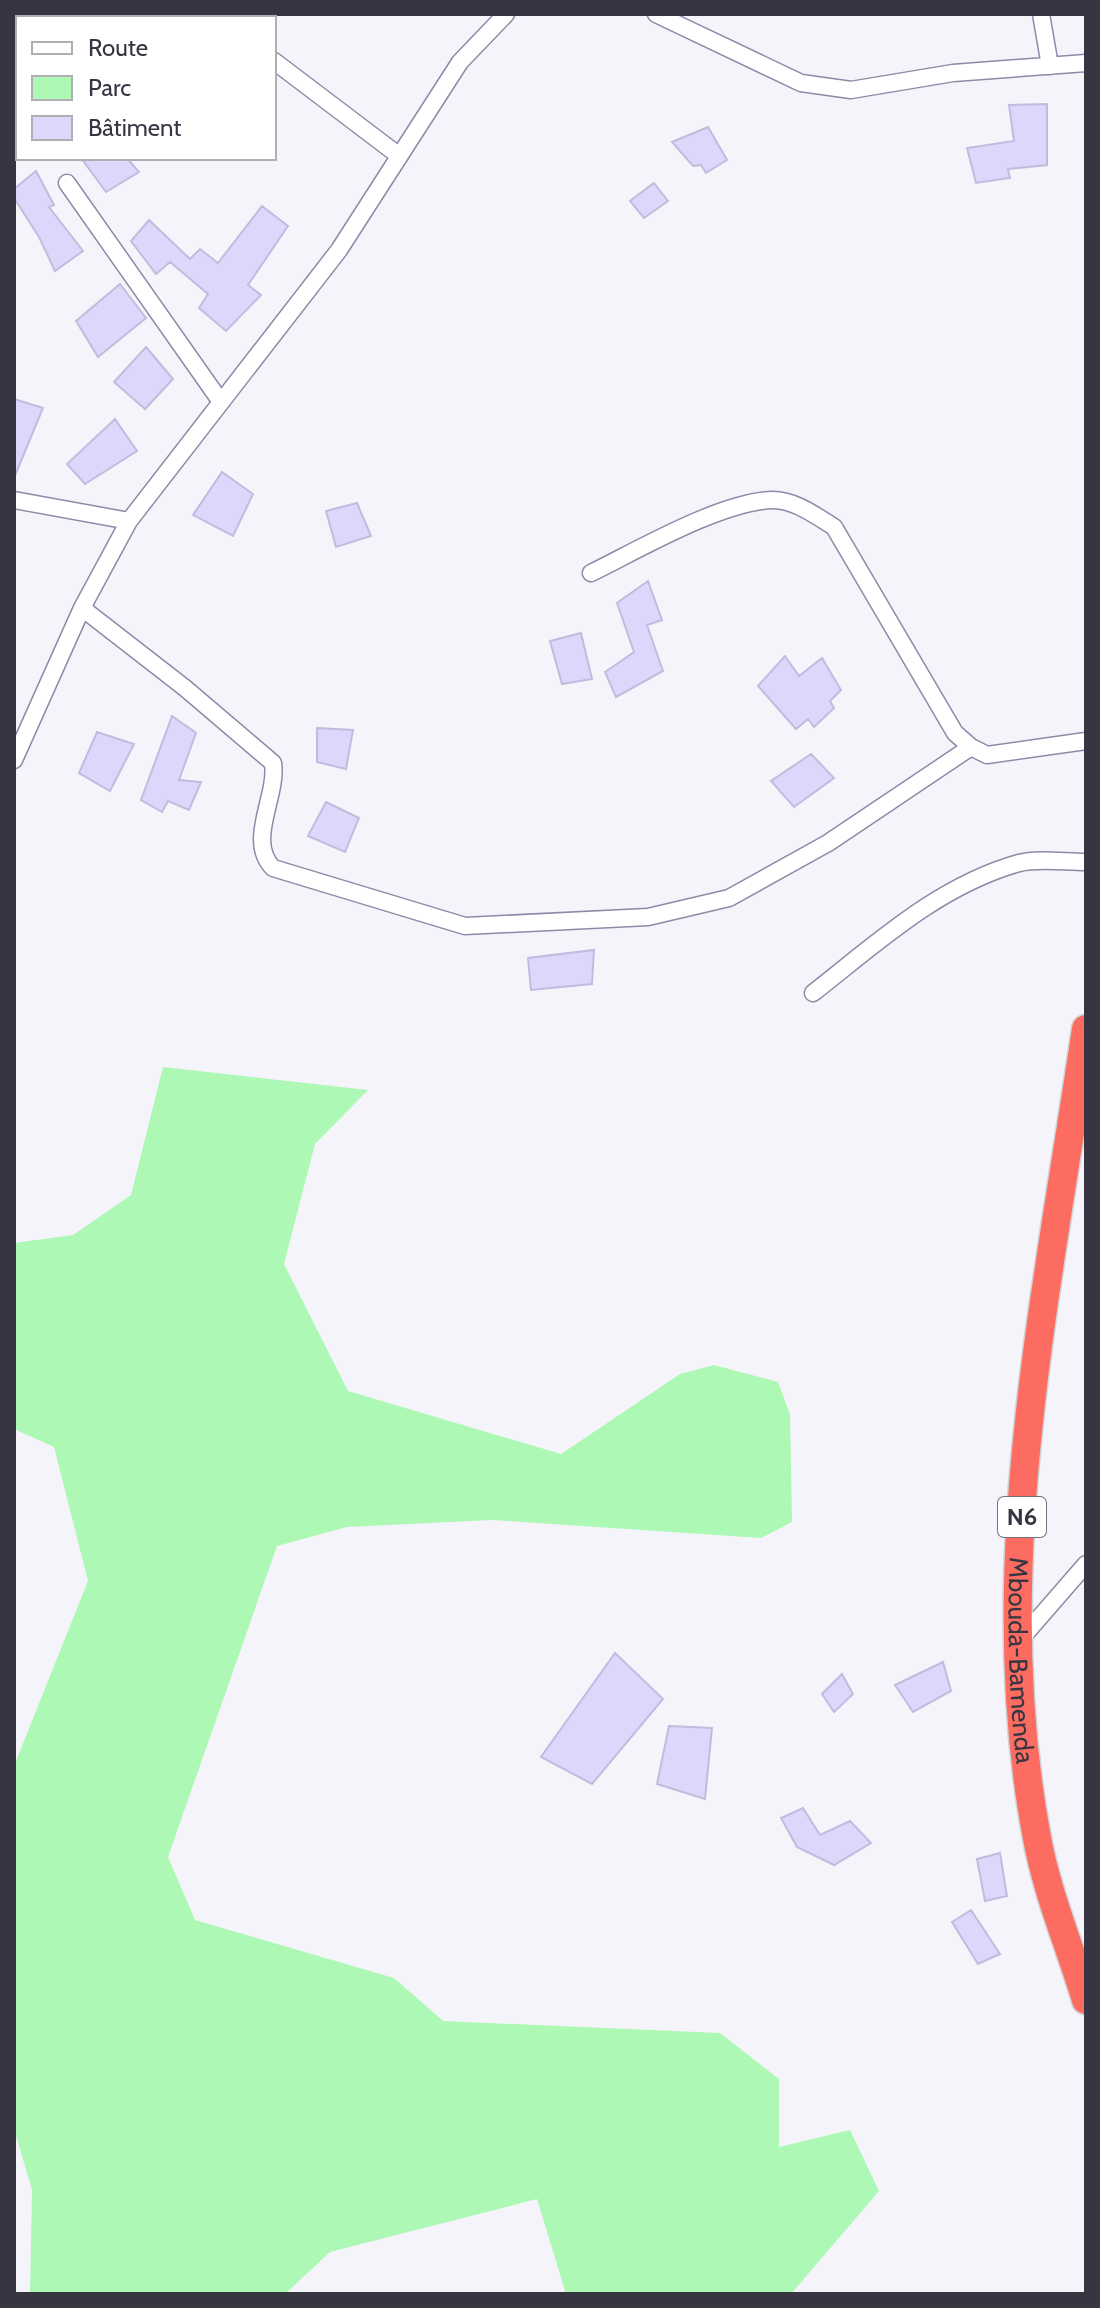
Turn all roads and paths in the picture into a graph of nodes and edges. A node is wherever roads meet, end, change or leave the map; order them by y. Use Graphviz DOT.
graph roads {
  1 [pos="506,14"];
  2 [pos="656,14"];
  3 [pos="1041,14"];
  4 [pos="276,63"];
  5 [pos="1086,63"];
  6 [pos="1050,66"];
  7 [pos="398,155"];
  8 [pos="67,183"];
  9 [pos="221,402"];
  10 [pos="14,500"];
  11 [pos="129,521"];
  12 [pos="591,573"];
  13 [pos="82,608"];
  14 [pos="1086,741"];
  15 [pos="971,747"];
  16 [pos="14,760"];
  17 [pos="1086,862"];
  18 [pos="813,993"];
  19 [pos="1086,1029"];
  20 [pos="1086,1564"];
  21 [pos="1017,1644"];
  22 [pos="1086,2000"];
  1 -- 7 [label="street"];
  2 -- 6 [label="street"];
  3 -- 6 [label="street"];
  4 -- 7 [label="street"];
  5 -- 6 [label="street"];
  7 -- 9 [label="street"];
  8 -- 9 [label="street"];
  9 -- 11 [label="street"];
  10 -- 11 [label="street"];
  11 -- 13 [label="street"];
  12 -- 15 [label="street"];
  13 -- 15 [label="street"];
  13 -- 16 [label="street"];
  14 -- 15 [label="street"];
  17 -- 18 [label="street"];
  19 -- 21 [label="highway, Mbouda-Bamenda / N6"];
  20 -- 21 [label="street"];
  21 -- 22 [label="highway, Mbouda-Bamenda / N6"];
}
